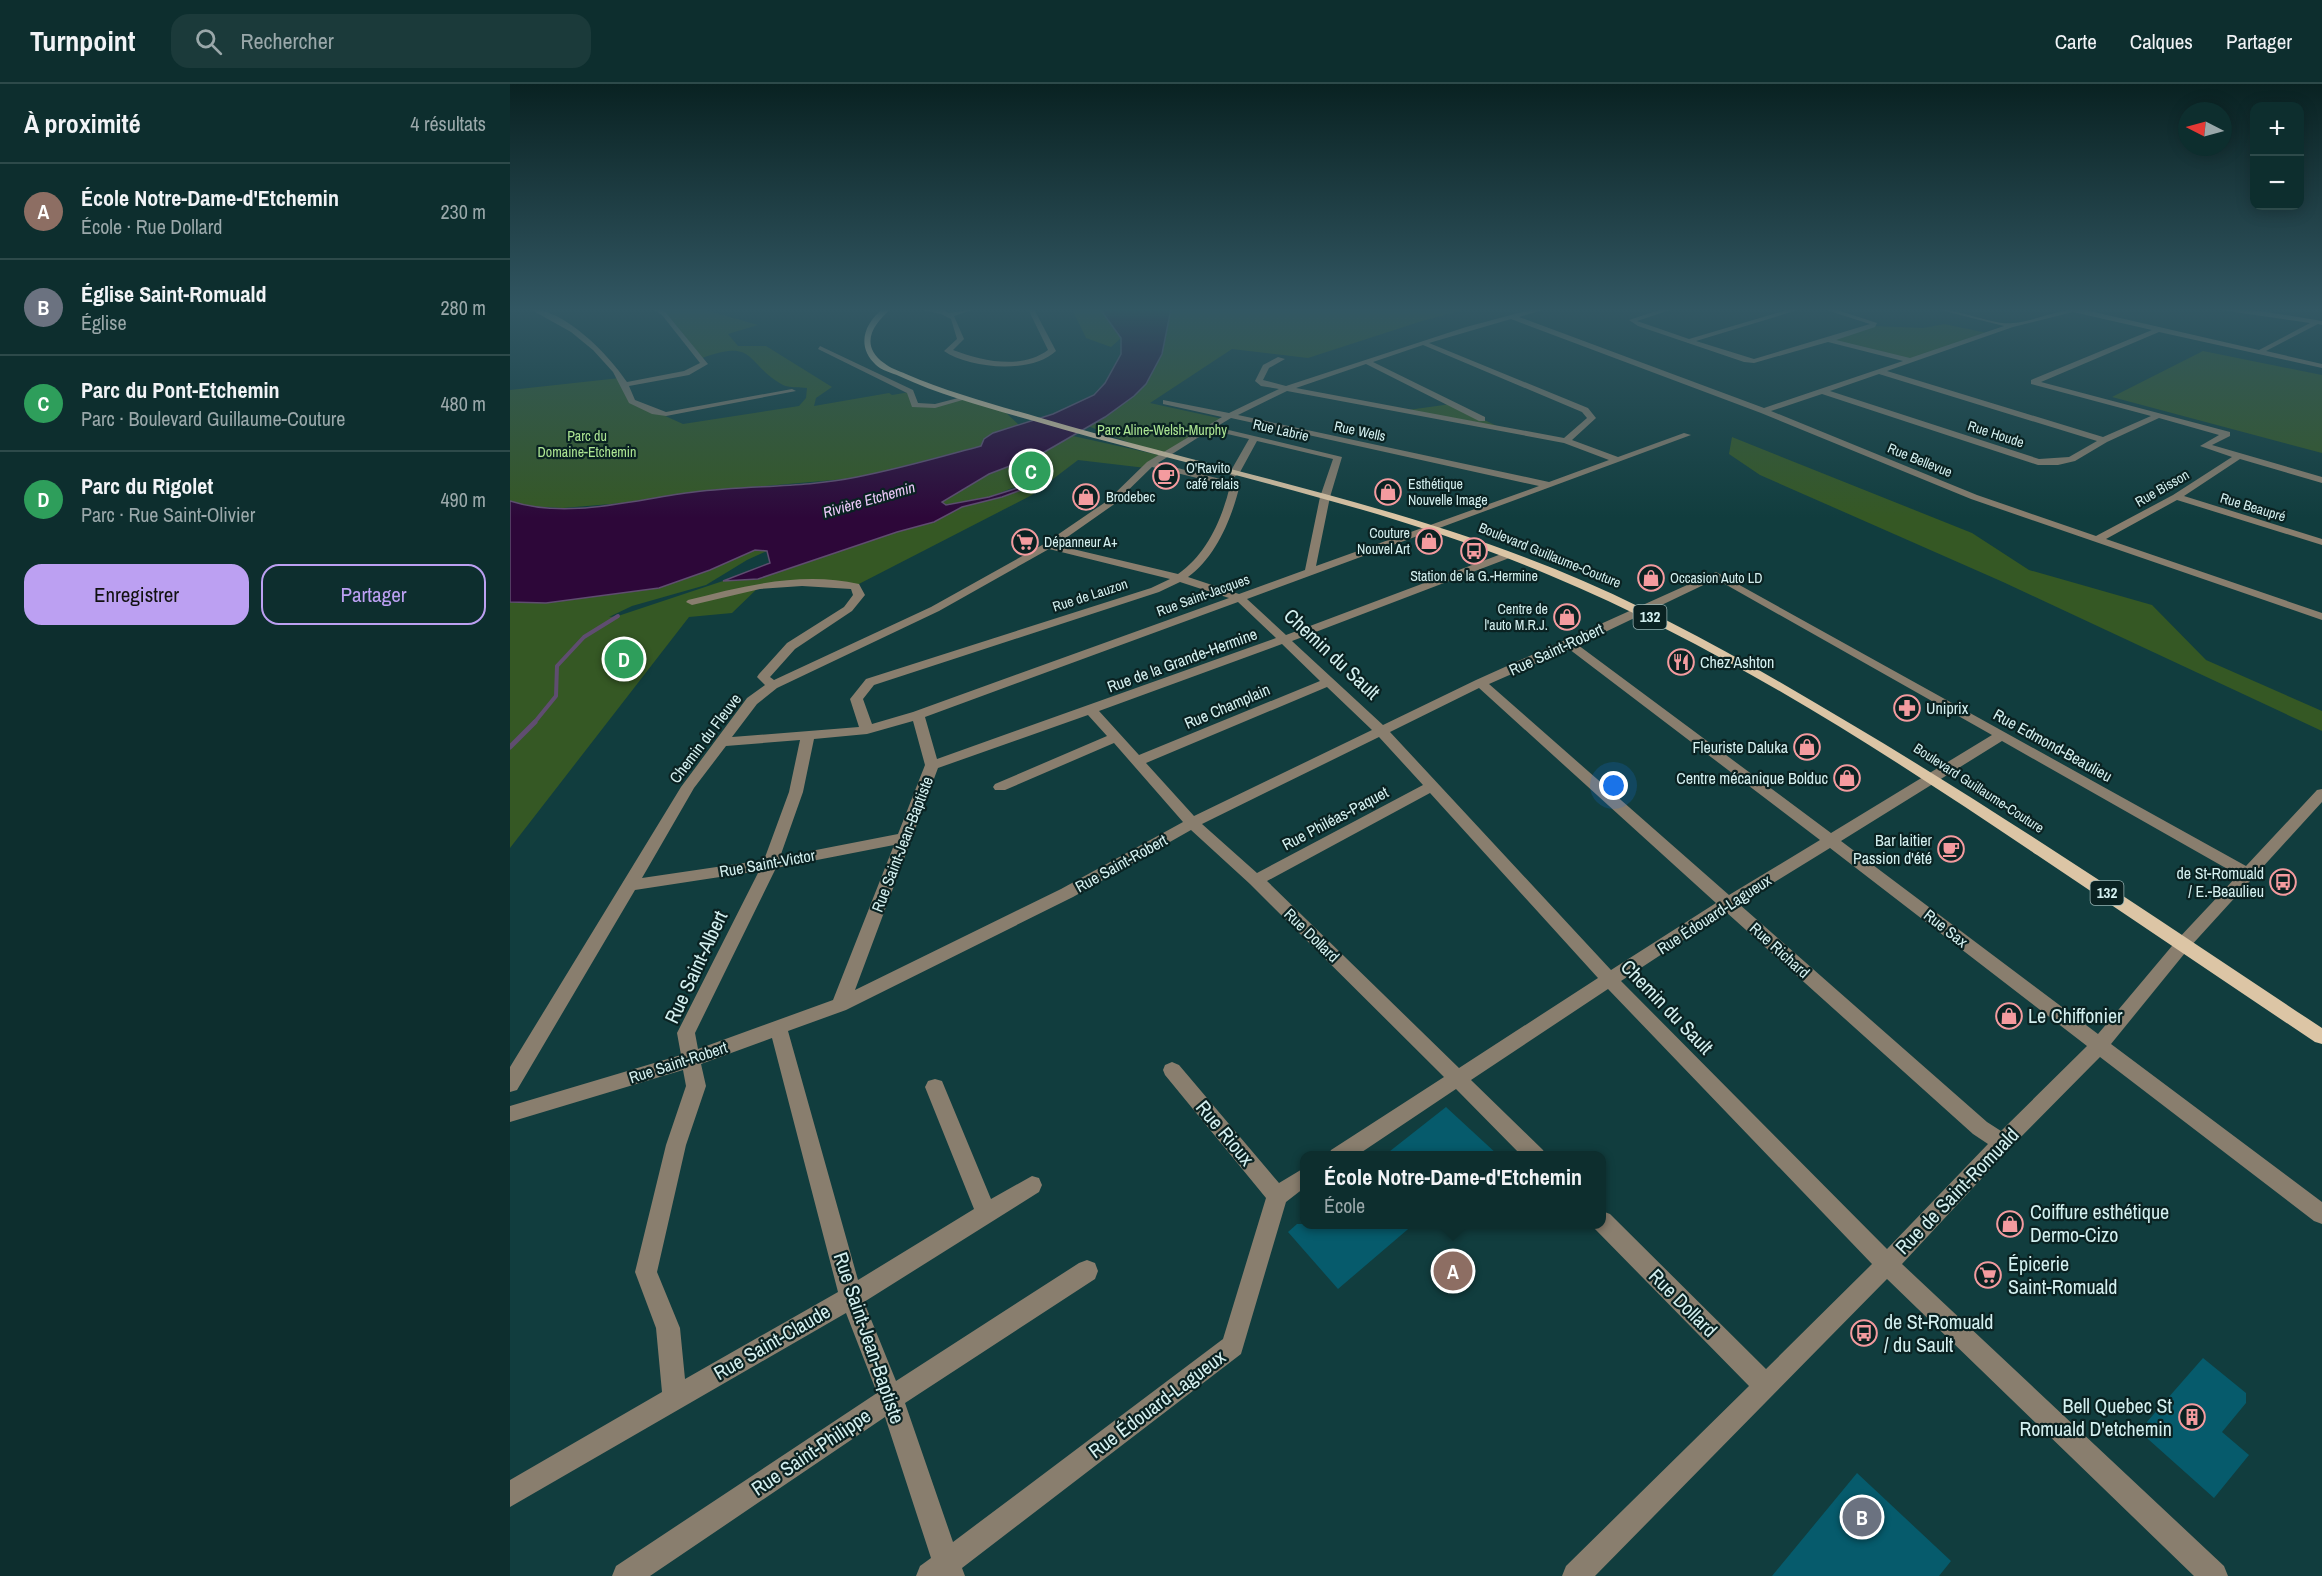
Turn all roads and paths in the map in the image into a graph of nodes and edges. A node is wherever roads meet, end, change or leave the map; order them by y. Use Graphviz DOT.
graph roads {
  1 [pos="621,379"];
  2 [pos="657,379"];
  3 [pos="883,379"];
  4 [pos="910,379"];
  5 [pos="1260,379"];
  6 [pos="1316,379"];
  7 [pos="1401,379"];
  8 [pos="1510,379"];
  9 [pos="1677,379"];
  10 [pos="1860,379"];
  11 [pos="1903,379"];
  12 [pos="2042,379"];
  13 [pos="625,385"];
  14 [pos="1287,388"];
  15 [pos="792,391"];
  16 [pos="1822,391"];
  17 [pos="962,399"];
  18 [pos="1166,402"];
  19 [pos="1764,411"];
  20 [pos="2157,416"];
  21 [pos="1227,417"];
  22 [pos="1499,427"];
  23 [pos="1207,428"];
  24 [pos="1687,435"];
  25 [pos="1254,438"];
  26 [pos="2104,440"];
  27 [pos="1566,441"];
  28 [pos="1164,456"];
  29 [pos="2238,457"];
  30 [pos="1617,460"];
  31 [pos="1150,464"];
  32 [pos="1234,474"];
  33 [pos="2322,480"];
  34 [pos="1549,485"];
  35 [pos="1325,497"];
  36 [pos="2176,497"];
  37 [pos="1432,528"];
  38 [pos="2098,539"];
  39 [pos="2322,542"];
  40 [pos="1048,546"];
  41 [pos="1508,555"];
  42 [pos="1310,572"];
  43 [pos="1716,575"];
  44 [pos="1179,578"];
  45 [pos="1240,598"];
  46 [pos="692,602"];
  47 [pos="1637,611"];
  48 [pos="2322,617"];
  49 [pos="1285,641"];
  50 [pos="1570,644"];
  51 [pos="1328,681"];
  52 [pos="1480,683"];
  53 [pos="773,685"];
  54 [pos="1092,711"];
  55 [pos="918,715"];
  56 [pos="867,730"];
  57 [pos="1382,732"];
  58 [pos="808,735"];
  59 [pos="2002,735"];
  60 [pos="1115,738"];
  61 [pos="721,742"];
  62 [pos="1138,761"];
  63 [pos="932,765"];
  64 [pos="1932,778"];
  65 [pos="1000,787"];
  66 [pos="1431,787"];
  67 [pos="2322,793"];
  68 [pos="1192,823"];
  69 [pos="905,838"];
  70 [pos="1832,840"];
  71 [pos="770,864"];
  72 [pos="2247,873"];
  73 [pos="1256,880"];
  74 [pos="629,885"];
  75 [pos="1728,903"];
  76 [pos="2183,944"];
  77 [pos="1610,980"];
  78 [pos="840,1005"];
  79 [pos="778,1027"];
  80 [pos="2322,1037"];
  81 [pos="2099,1046"];
  82 [pos="690,1060"];
  83 [pos="1172,1070"];
  84 [pos="1457,1076"];
  85 [pos="510,1084"];
  86 [pos="935,1087"];
  87 [pos="510,1114"];
  88 [pos="2002,1143"];
  89 [pos="1344,1151"];
  90 [pos="1532,1151"];
  91 [pos="1300,1181"];
  92 [pos="1032,1185"];
  93 [pos="1277,1196"];
  94 [pos="987,1212"];
  95 [pos="2322,1214"];
  96 [pos="1606,1225"];
  97 [pos="1887,1264"];
  98 [pos="1087,1271"];
  99 [pos="850,1297"];
  100 [pos="1766,1385"];
  101 [pos="675,1398"];
  102 [pos="891,1398"];
  103 [pos="510,1494"];
  104 [pos="942,1572"];
  105 [pos="626,1576"];
  106 [pos="1576,1576"];
  107 [pos="2214,1576"];
  1 -- 13 [label="street"];
  2 -- 13 [label="street"];
  3 -- 17 [label="street"];
  4 -- 17 [label="main road, Boulevard Guillaume-Couture / 132"];
  5 -- 14 [label="street"];
  6 -- 14 [label="street, Chemin du Fleuve"];
  7 -- 22 [label="street"];
  8 -- 27 [label="street"];
  9 -- 19 [label="street, Rue Bellevue"];
  10 -- 16 [label="street"];
  11 -- 26 [label="street"];
  12 -- 20 [label="street"];
  13 -- 15 [label="street"];
  14 -- 21 [label="street, Chemin du Fleuve"];
  14 -- 22 [label="street"];
  16 -- 19 [label="street"];
  16 -- 26 [label="street, Rue Houde"];
  17 -- 28 [label="main road, Boulevard Guillaume-Couture / 132"];
  18 -- 21 [label="street, Rue Wells"];
  19 -- 38 [label="street, Rue Bellevue"];
  20 -- 26 [label="street, Rue Houde"];
  20 -- 29 [label="street"];
  21 -- 23 [label="street, Chemin du Fleuve"];
  21 -- 34 [label="street, Rue Wells"];
  22 -- 27 [label="street"];
  23 -- 25 [label="street, Rue Labrie"];
  23 -- 28 [label="street, Chemin du Fleuve"];
  24 -- 30 [label="street, Rue Saint-Jacques"];
  25 -- 32 [label="street"];
  25 -- 35 [label="street, Rue Labrie"];
  27 -- 30 [label="street"];
  28 -- 31 [label="street, Chemin du Fleuve"];
  28 -- 32 [label="main road, Boulevard Guillaume-Couture / 132"];
  29 -- 33 [label="street"];
  29 -- 36 [label="street, Rue Bisson"];
  30 -- 34 [label="street, Rue Saint-Jacques"];
  31 -- 40 [label="street, Chemin du Fleuve"];
  31 -- 44 [label="street, Rue de Lauzon"];
  32 -- 35 [label="main road, Boulevard Guillaume-Couture / 132"];
  34 -- 37 [label="street, Rue Saint-Jacques"];
  35 -- 37 [label="main road, Boulevard Guillaume-Couture / 132"];
  35 -- 42 [label="street, Rue Labrie"];
  36 -- 38 [label="street, Rue Bisson"];
  36 -- 39 [label="street, Rue Beaupré"];
  37 -- 41 [label="main road, Boulevard Guillaume-Couture / 132"];
  37 -- 42 [label="street, Rue Saint-Jacques"];
  38 -- 48 [label="street, Rue Bellevue"];
  40 -- 44 [label="street, Chemin du Sault"];
  40 -- 53 [label="street, Chemin du Fleuve"];
  41 -- 47 [label="main road, Boulevard Guillaume-Couture / 132"];
  41 -- 49 [label="street, Rue de la Grande-Hermine"];
  42 -- 45 [label="street, Rue Saint-Jacques"];
  43 -- 47 [label="street, Rue Saint-Robert"];
  43 -- 59 [label="street, Rue Edmond-Beaulieu"];
  44 -- 45 [label="street, Chemin du Sault"];
  44 -- 56 [label="street, Rue de Lauzon"];
  45 -- 49 [label="street, Chemin du Sault"];
  45 -- 55 [label="street, Rue Saint-Jacques"];
  46 -- 53 [label="street"];
  47 -- 50 [label="street, Rue Saint-Robert"];
  47 -- 64 [label="main road, Boulevard Guillaume-Couture / 132"];
  49 -- 51 [label="street, Chemin du Sault"];
  49 -- 54 [label="street, Rue de la Grande-Hermine"];
  50 -- 52 [label="street, Rue Saint-Robert"];
  50 -- 70 [label="street, Rue Sax"];
  51 -- 57 [label="street, Chemin du Sault"];
  51 -- 62 [label="street, Rue Champlain"];
  52 -- 57 [label="street, Rue Saint-Robert"];
  52 -- 75 [label="street, Rue Richard"];
  53 -- 61 [label="street, Chemin du Fleuve"];
  54 -- 60 [label="street, Rue Dollard"];
  54 -- 63 [label="street, Rue de la Grande-Hermine"];
  55 -- 56 [label="street, Rue Saint-Jacques"];
  55 -- 63 [label="street, Rue Saint-Jean-Baptiste"];
  56 -- 58 [label="street, Rue Saint-Jacques"];
  57 -- 66 [label="street, Chemin du Sault"];
  57 -- 68 [label="street, Rue Saint-Robert"];
  58 -- 61 [label="street, Rue Saint-Jacques"];
  58 -- 71 [label="street, Rue Saint-Albert"];
  59 -- 64 [label="street, Rue Édouard-Lagueux"];
  59 -- 72 [label="street, Rue Edmond-Beaulieu"];
  60 -- 62 [label="street, Rue Dollard"];
  60 -- 65 [label="street"];
  61 -- 74 [label="street, Chemin du Fleuve"];
  62 -- 68 [label="street, Rue Dollard"];
  63 -- 69 [label="street, Rue Saint-Jean-Baptiste"];
  64 -- 70 [label="street, Rue Édouard-Lagueux"];
  64 -- 76 [label="main road, Boulevard Guillaume-Couture / 132"];
  66 -- 73 [label="street, Rue Philéas-Paquet"];
  66 -- 77 [label="street, Chemin du Sault"];
  67 -- 72 [label="street, Rue de Saint-Romuald"];
  68 -- 73 [label="street, Rue Dollard"];
  68 -- 78 [label="street, Rue Saint-Robert"];
  69 -- 71 [label="street, Rue Saint-Victor"];
  69 -- 78 [label="street, Rue Saint-Jean-Baptiste"];
  70 -- 75 [label="street, Rue Édouard-Lagueux"];
  70 -- 81 [label="street, Rue Sax"];
  71 -- 74 [label="street, Rue Saint-Victor"];
  71 -- 82 [label="street, Rue Saint-Albert"];
  72 -- 76 [label="street, Rue de Saint-Romuald"];
  73 -- 84 [label="street, Rue Dollard"];
  74 -- 85 [label="street, Chemin du Fleuve"];
  75 -- 77 [label="street, Rue Édouard-Lagueux"];
  75 -- 88 [label="street, Rue Richard"];
  76 -- 80 [label="main road, Boulevard Guillaume-Couture / 132"];
  76 -- 81 [label="street, Rue de Saint-Romuald"];
  77 -- 84 [label="street, Rue Édouard-Lagueux"];
  77 -- 97 [label="street, Chemin du Sault"];
  78 -- 79 [label="street, Rue Saint-Robert"];
  79 -- 82 [label="street, Rue Saint-Robert"];
  79 -- 99 [label="street, Rue Saint-Jean-Baptiste"];
  81 -- 88 [label="street, Rue de Saint-Romuald"];
  81 -- 95 [label="street, Rue Sax"];
  82 -- 87 [label="street, Rue Saint-Robert"];
  82 -- 101 [label="street, Rue Saint-Albert"];
  83 -- 93 [label="street, Rue Rioux"];
  84 -- 89 [label="street, Rue Édouard-Lagueux"];
  84 -- 90 [label="street, Rue Dollard"];
  86 -- 94 [label="street"];
  88 -- 97 [label="street, Rue de Saint-Romuald"];
  91 -- 93 [label="street"];
  92 -- 94 [label="street, Rue Saint-Claude"];
  93 -- 104 [label="street, Rue Édouard-Lagueux"];
  94 -- 99 [label="street, Rue Saint-Claude"];
  96 -- 100 [label="street, Rue Dollard"];
  97 -- 100 [label="street, Rue de Saint-Romuald"];
  97 -- 107 [label="street, Chemin du Sault"];
  98 -- 102 [label="street, Rue Saint-Philippe"];
  99 -- 101 [label="street, Rue Saint-Claude"];
  99 -- 102 [label="street, Rue Saint-Jean-Baptiste"];
  100 -- 106 [label="street, Rue de Saint-Romuald"];
  101 -- 103 [label="street, Rue Saint-Claude"];
  102 -- 104 [label="street, Rue Saint-Jean-Baptiste"];
  102 -- 105 [label="street, Rue Saint-Philippe"];
}
